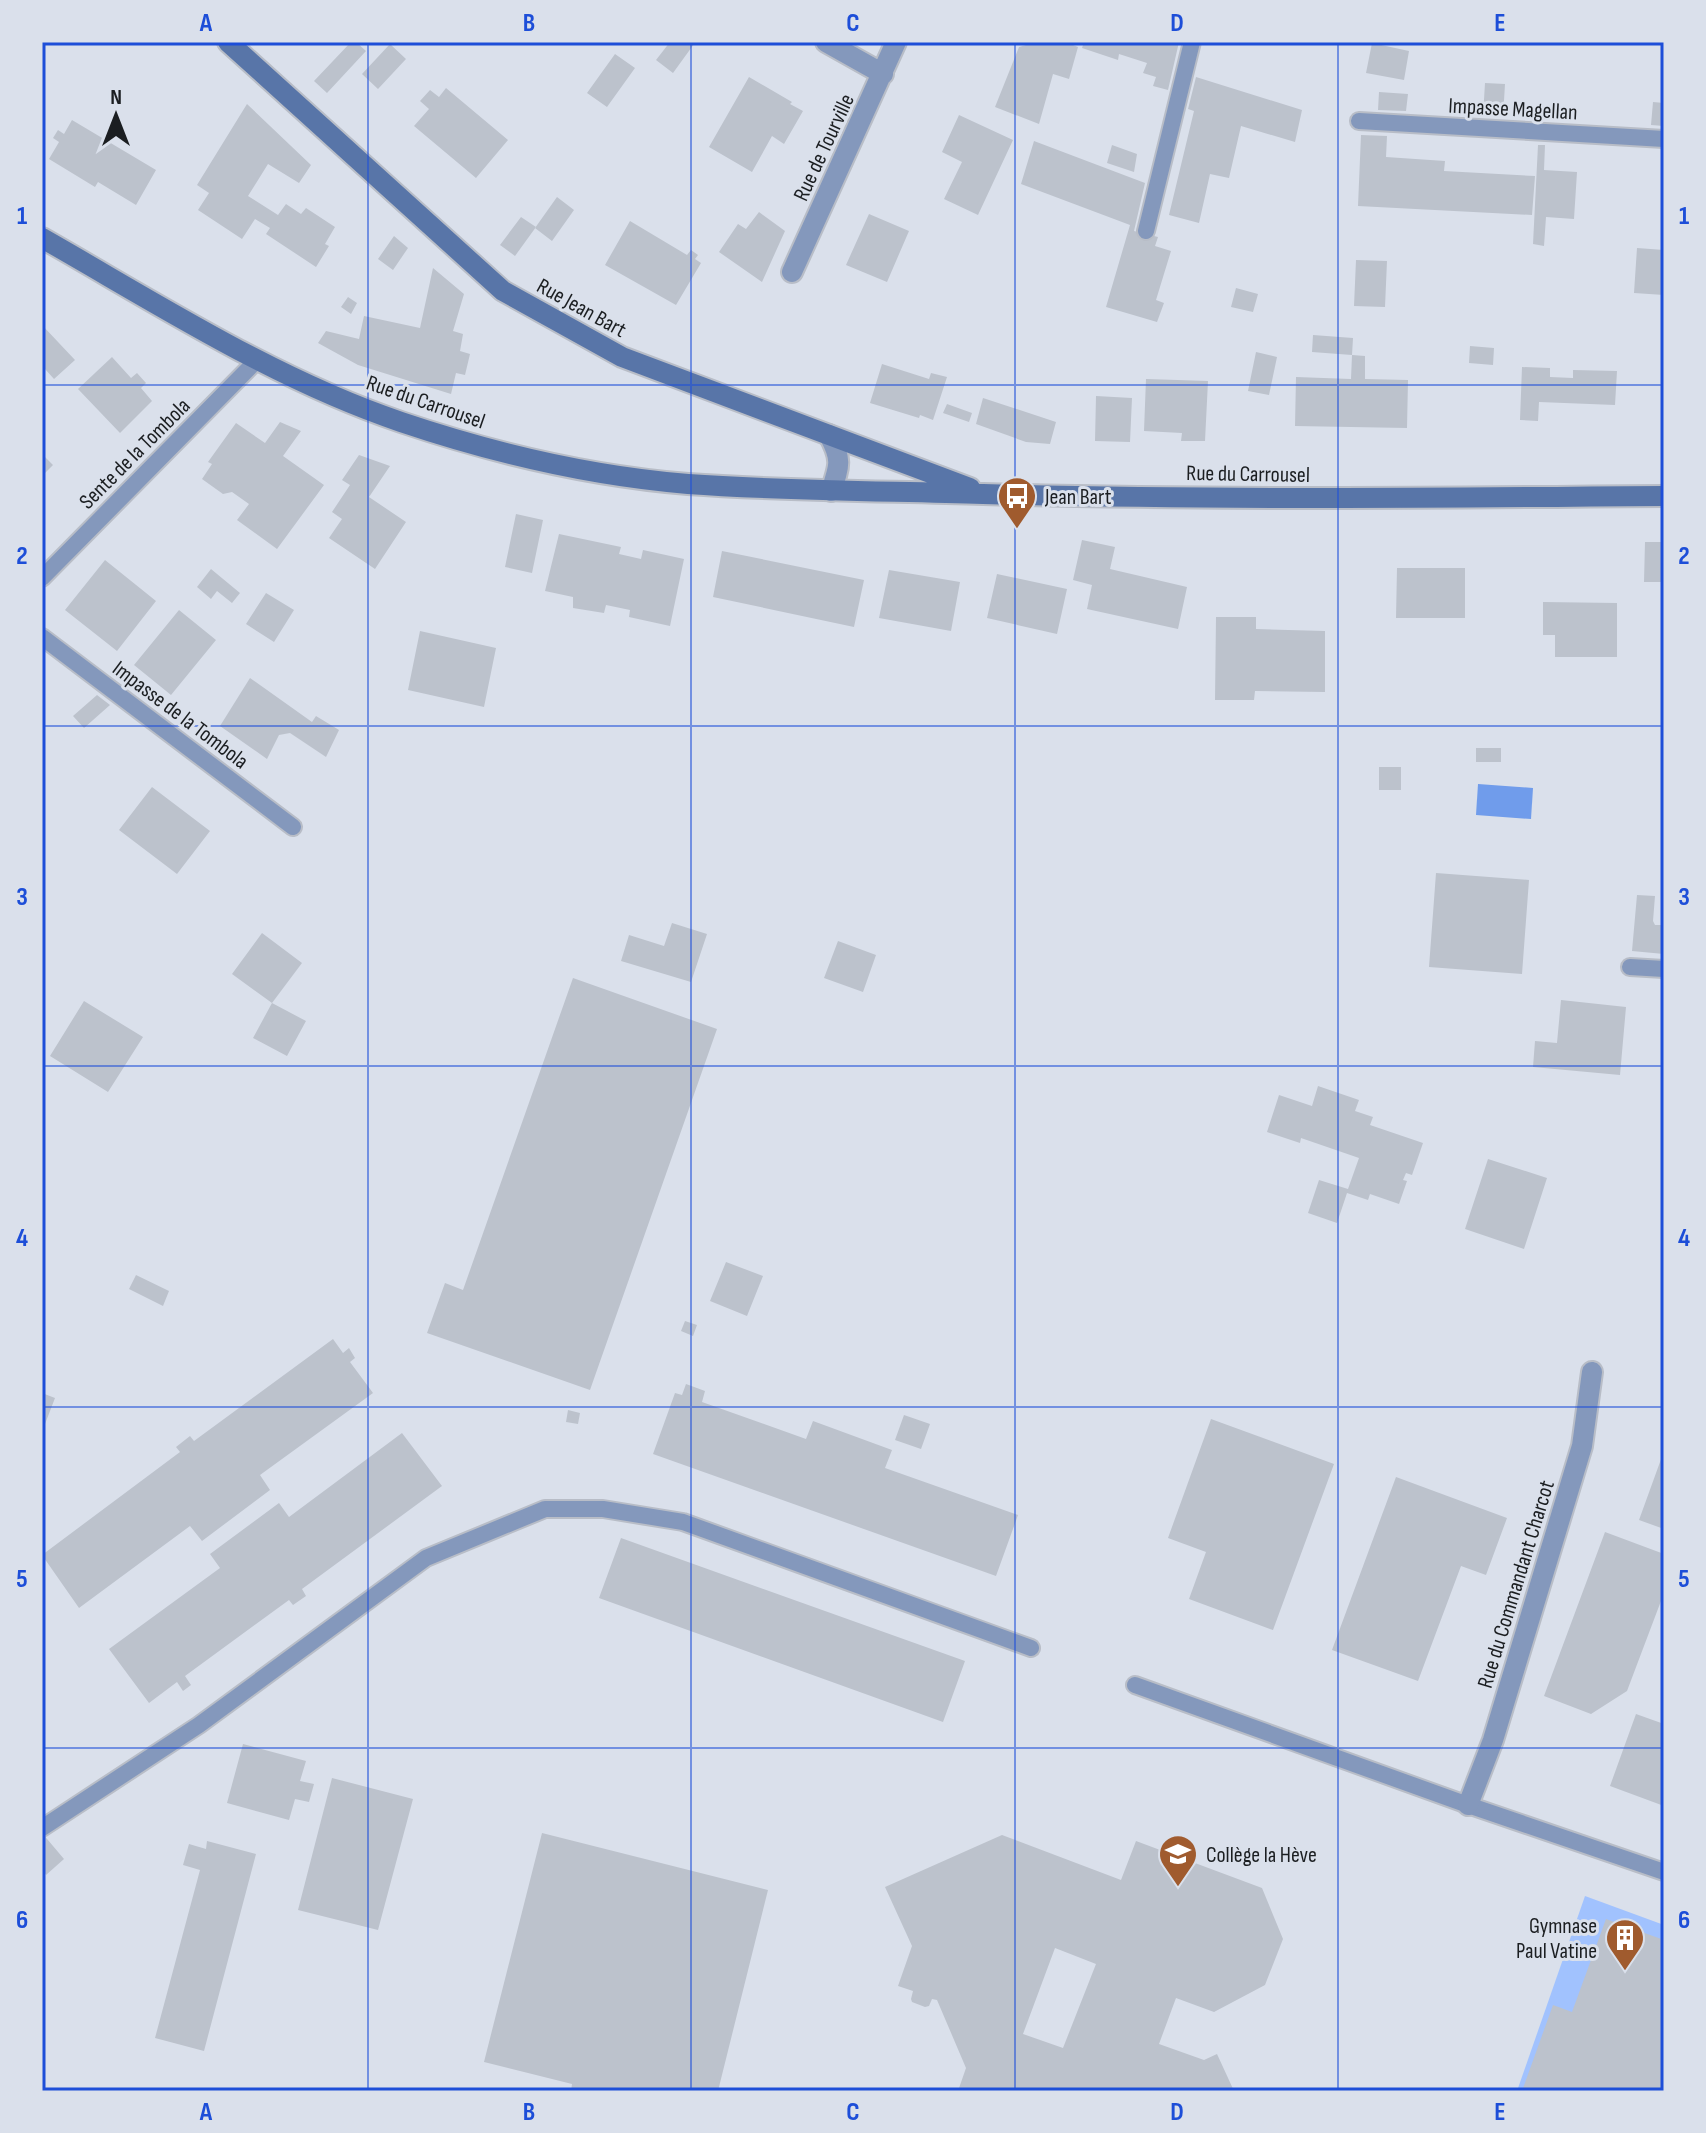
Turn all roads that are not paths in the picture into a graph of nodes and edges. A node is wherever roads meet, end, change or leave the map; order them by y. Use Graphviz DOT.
graph roads {
  1 [pos="228,42"];
  2 [pos="826,42"];
  3 [pos="896,42"];
  4 [pos="1192,42"];
  5 [pos="883,74"];
  6 [pos="1359,121"];
  7 [pos="1664,139"];
  8 [pos="1146,231"];
  9 [pos="42,238"];
  10 [pos="792,272"];
  11 [pos="258,359"];
  12 [pos="829,435"];
  13 [pos="831,491"];
  14 [pos="985,494"];
  15 [pos="1664,496"];
  16 [pos="42,578"];
  17 [pos="42,637"];
  18 [pos="293,827"];
  19 [pos="1630,967"];
  20 [pos="1664,969"];
  21 [pos="1592,1372"];
  22 [pos="1031,1648"];
  23 [pos="1135,1685"];
  24 [pos="1468,1805"];
  25 [pos="42,1828"];
  26 [pos="1664,1872"];
  1 -- 12 [label="street, Rue Jean Bart"];
  2 -- 5 [label="street"];
  3 -- 5 [label="street, Rue de Tourville"];
  4 -- 8 [label="lane"];
  5 -- 10 [label="street, Rue de Tourville"];
  6 -- 7 [label="lane, Impasse Magellan"];
  9 -- 11 [label="street, Rue du Carrousel"];
  11 -- 13 [label="street, Rue du Carrousel"];
  11 -- 16 [label="lane, Sente de la Tombola"];
  12 -- 13 [label="street"];
  12 -- 14 [label="street, Rue Jean Bart"];
  13 -- 14 [label="street, Rue du Carrousel"];
  14 -- 15 [label="street, Rue du Carrousel"];
  17 -- 18 [label="lane, Impasse de la Tombola"];
  19 -- 20 [label="lane"];
  21 -- 24 [label="street, Rue du Commandant Charcot"];
  22 -- 25 [label="lane"];
  23 -- 24 [label="lane"];
  24 -- 26 [label="lane"];
}
